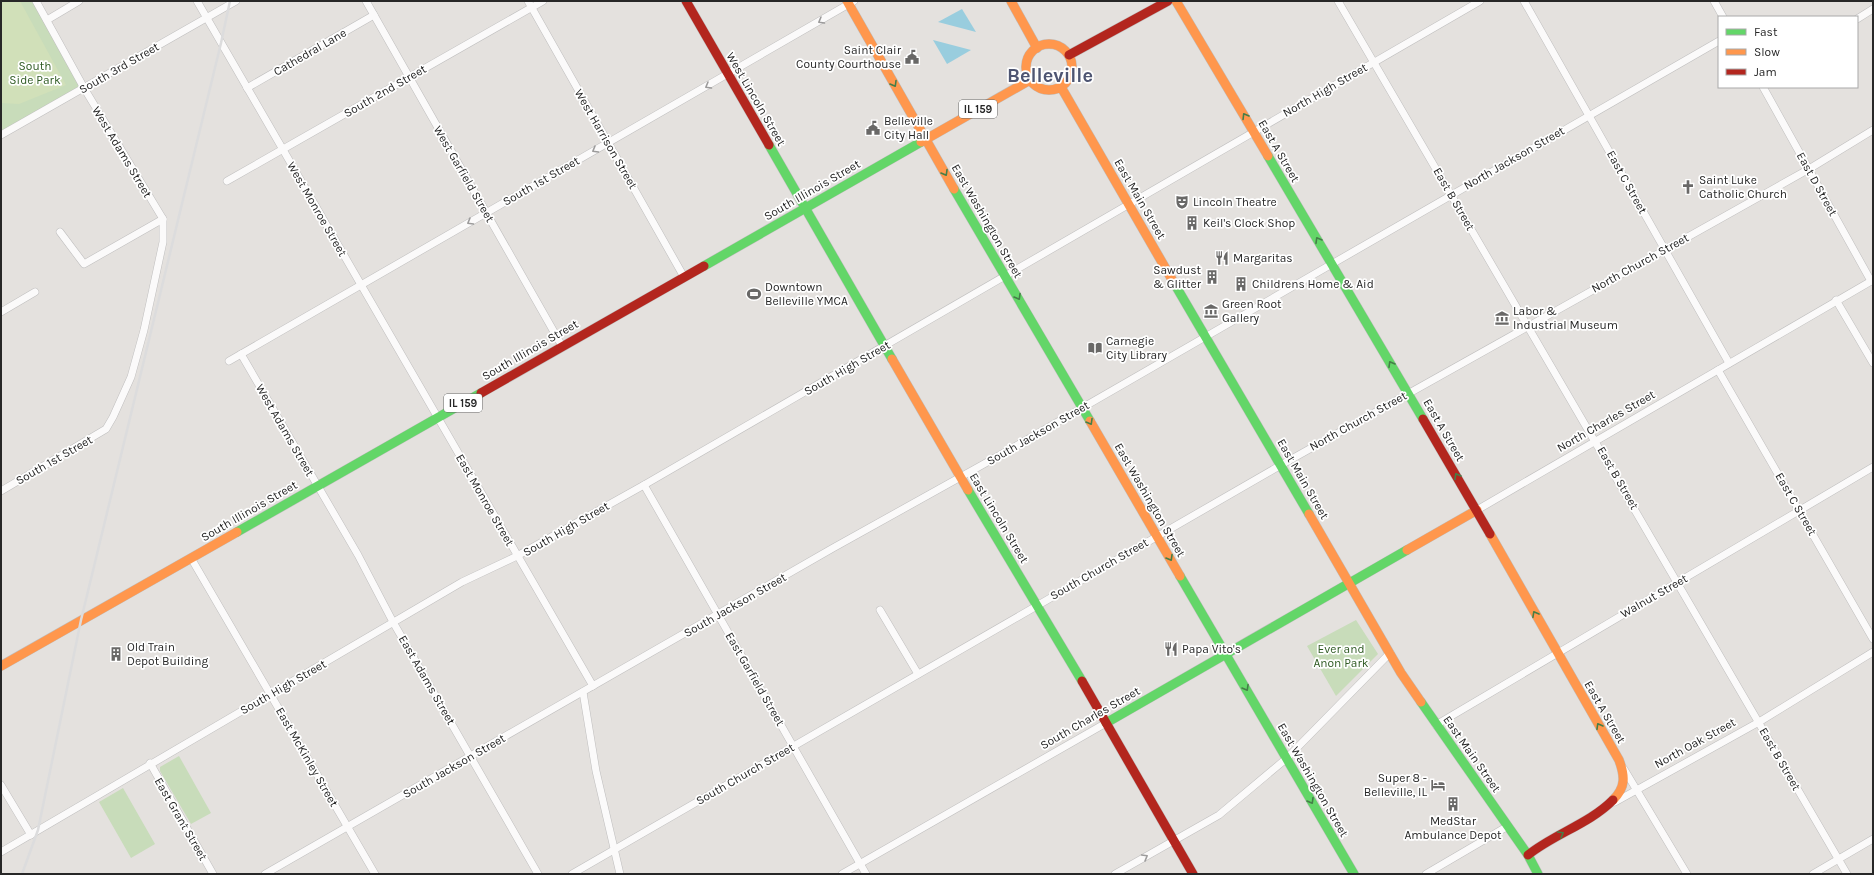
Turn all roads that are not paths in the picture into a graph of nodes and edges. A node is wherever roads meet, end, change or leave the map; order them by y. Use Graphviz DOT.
graph roads {
  1 [pos="36,1"];
  2 [pos="79,1"];
  3 [pos="197,1"];
  4 [pos="236,1"];
  5 [pos="366,1"];
  6 [pos="543,1"];
  7 [pos="686,1"];
  8 [pos="1011,1"];
  9 [pos="1168,1"];
  10 [pos="1176,1"];
  11 [pos="1338,1"];
  12 [pos="1480,1"];
  13 [pos="1524,1"];
  14 [pos="1714,1"];
  15 [pos="850,2"];
  16 [pos="530,4"];
  17 [pos="1873,9"];
  18 [pos="374,15"];
  19 [pos="1722,16"];
  20 [pos="207,18"];
  21 [pos="1858,18"];
  22 [pos="47,20"];
  23 [pos="1718,42"];
  24 [pos="1037,48"];
  25 [pos="1069,55"];
  26 [pos="1373,62"];
  27 [pos="728,74"];
  28 [pos="409,77"];
  29 [pos="1030,80"];
  30 [pos="1061,87"];
  31 [pos="84,88"];
  32 [pos="247,88"];
  33 [pos="1764,88"];
  34 [pos="1589,115"];
  35 [pos="1873,130"];
  36 [pos="1254,131"];
  37 [pos="1,135"];
  38 [pos="925,139"];
  39 [pos="609,143"];
  40 [pos="283,150"];
  41 [pos="1809,168"];
  42 [pos="227,181"];
  43 [pos="1451,194"];
  44 [pos="1129,203"];
  45 [pos="804,208"];
  46 [pos="486,213"];
  47 [pos="162,218"];
  48 [pos="60,232"];
  49 [pos="1664,249"];
  50 [pos="1331,263"];
  51 [pos="684,277"];
  52 [pos="1006,277"];
  53 [pos="1872,280"];
  54 [pos="361,285"];
  55 [pos="35,292"];
  56 [pos="1836,300"];
  57 [pos="1,312"];
  58 [pos="1528,326"];
  59 [pos="1206,335"];
  60 [pos="562,346"];
  61 [pos="885,346"];
  62 [pos="241,354"];
  63 [pos="228,361"];
  64 [pos="1729,363"];
  65 [pos="1873,363"];
  66 [pos="1718,370"];
  67 [pos="1408,393"];
  68 [pos="1082,408"];
  69 [pos="437,417"];
  70 [pos="1596,441"];
  71 [pos="1281,464"];
  72 [pos="1873,467"];
  73 [pos="960,477"];
  74 [pos="644,485"];
  75 [pos="317,486"];
  76 [pos="1,491"];
  77 [pos="1476,510"];
  78 [pos="1800,511"];
  79 [pos="1157,536"];
  80 [pos="517,556"];
  81 [pos="191,558"];
  82 [pos="1677,582"];
  83 [pos="1350,583"];
  84 [pos="1038,605"];
  85 [pos="880,610"];
  86 [pos="718,615"];
  87 [pos="393,622"];
  88 [pos="1873,639"];
  89 [pos="1557,652"];
  90 [pos="1873,652"];
  91 [pos="1390,653"];
  92 [pos="1226,655"];
  93 [pos="1,666"];
  94 [pos="918,674"];
  95 [pos="593,686"];
  96 [pos="584,692"];
  97 [pos="270,694"];
  98 [pos="1759,722"];
  99 [pos="1106,723"];
  100 [pos="1436,725"];
  101 [pos="793,746"];
  102 [pos="471,756"];
  103 [pos="1287,758"];
  104 [pos="1619,760"];
  105 [pos="150,764"];
  106 [pos="1,785"];
  107 [pos="1636,789"];
  108 [pos="1606,808"];
  109 [pos="1508,826"];
  110 [pos="346,827"];
  111 [pos="31,836"];
  112 [pos="1873,839"];
  113 [pos="1175,840"];
  114 [pos="614,850"];
  115 [pos="1,852"];
  116 [pos="1528,855"];
  117 [pos="1838,860"];
  118 [pos="860,864"];
  119 [pos="213,874"];
  120 [pos="265,874"];
  121 [pos="375,874"];
  122 [pos="538,874"];
  123 [pos="572,874"];
  124 [pos="620,874"];
  125 [pos="842,874"];
  126 [pos="866,874"];
  127 [pos="1115,874"];
  128 [pos="1193,874"];
  129 [pos="1354,874"];
  130 [pos="1426,874"];
  131 [pos="1538,874"];
  132 [pos="1686,874"];
  133 [pos="1813,874"];
  134 [pos="1847,874"];
  1 -- 22 [label="street, West Adams Street"];
  2 -- 22 [label="street"];
  3 -- 20 [label="street, West Monroe Street"];
  4 -- 20 [label="street, South 3rd Street"];
  5 -- 18 [label="street, West Garfield Street"];
  6 -- 16 [label="street, South 2nd Street"];
  7 -- 27 [label="main road, West Lincoln Street"];
  8 -- 24 [label="main road"];
  9 -- 25 [label="main road"];
  36 -- 10 [label="main road, East A Street, one-way"];
  11 -- 26 [label="street, East B Street"];
  12 -- 26 [label="street, North High Street"];
  13 -- 34 [label="street, East C Street"];
  14 -- 19 [label="street"];
  15 -- 27 [label="street, South 1st Street, one-way"];
  15 -- 38 [label="main road, East Washington Street, one-way"];
  16 -- 28 [label="street, South 2nd Street"];
  16 -- 39 [label="street, West Harrison Street"];
  17 -- 21 [label="street"];
  18 -- 28 [label="street, West Garfield Street"];
  18 -- 32 [label="street, Cathedral Lane"];
  20 -- 31 [label="street, South 3rd Street"];
  20 -- 32 [label="street, West Monroe Street"];
  22 -- 31 [label="street, West Adams Street"];
  23 -- 34 [label="street, North Jackson Street"];
  24 -- 25 [label="main road"];
  24 -- 29 [label="main road"];
  25 -- 30 [label="main road"];
  26 -- 36 [label="street, North High Street"];
  26 -- 43 [label="street, East B Street"];
  27 -- 39 [label="street, South 1st Street, one-way"];
  27 -- 45 [label="main road, West Lincoln Street"];
  28 -- 40 [label="street, South 2nd Street"];
  28 -- 46 [label="street, West Garfield Street"];
  29 -- 30 [label="main road"];
  29 -- 38 [label="main road, South Illinois Street / IL 159"];
  30 -- 44 [label="main road, East Main Street"];
  31 -- 37 [label="street, South 3rd Street"];
  31 -- 47 [label="street, West Adams Street"];
  32 -- 40 [label="street, West Monroe Street"];
  33 -- 41 [label="street, East D Street"];
  34 -- 43 [label="street, North Jackson Street"];
  34 -- 49 [label="street, East C Street"];
  35 -- 41 [label="street, North Church Street"];
  36 -- 44 [label="street, North High Street"];
  50 -- 36 [label="main road, East A Street, one-way"];
  38 -- 45 [label="main road, South Illinois Street / IL 159"];
  38 -- 52 [label="main road, East Washington Street, one-way"];
  39 -- 46 [label="street, South 1st Street, one-way"];
  39 -- 51 [label="street, West Harrison Street"];
  40 -- 42 [label="street, South 2nd Street"];
  40 -- 54 [label="street, West Monroe Street"];
  41 -- 49 [label="street, North Church Street"];
  41 -- 53 [label="street, East D Street"];
  43 -- 50 [label="street, North Jackson Street"];
  43 -- 58 [label="street, East B Street"];
  44 -- 52 [label="street, South High Street"];
  44 -- 59 [label="main road, East Main Street"];
  45 -- 51 [label="main road, South Illinois Street / IL 159"];
  45 -- 61 [label="main road, East Lincoln Street"];
  46 -- 54 [label="street, South 1st Street, one-way"];
  46 -- 60 [label="street, West Garfield Street"];
  47 -- 48 [label="street"];
  47 -- 76 [label="street, South 1st Street"];
  49 -- 58 [label="street, North Church Street"];
  49 -- 64 [label="street, East C Street"];
  50 -- 59 [label="street, North Jackson Street"];
  67 -- 50 [label="main road, East A Street, one-way"];
  51 -- 60 [label="main road, South Illinois Street / IL 159"];
  52 -- 61 [label="street, South High Street"];
  52 -- 68 [label="main road, East Washington Street, one-way"];
  53 -- 56 [label="street, North Charles Street"];
  54 -- 62 [label="street, South 1st Street"];
  54 -- 69 [label="street, West Monroe Street"];
  55 -- 57 [label="street"];
  56 -- 64 [label="street, North Charles Street"];
  56 -- 65 [label="street"];
  58 -- 67 [label="street, North Church Street"];
  58 -- 70 [label="street, East B Street"];
  59 -- 68 [label="street, South Jackson Street"];
  59 -- 71 [label="main road, East Main Street"];
  60 -- 69 [label="main road, South Illinois Street / IL 159"];
  61 -- 73 [label="main road, East Lincoln Street"];
  61 -- 74 [label="street, South High Street"];
  62 -- 63 [label="street, South 1st Street"];
  62 -- 75 [label="street, West Adams Street"];
  64 -- 66 [label="street, North Charles Street"];
  66 -- 70 [label="street, North Charles Street"];
  66 -- 78 [label="street, East C Street"];
  67 -- 71 [label="street, North Church Street"];
  77 -- 67 [label="main road, East A Street, one-way"];
  68 -- 73 [label="street, South Jackson Street"];
  68 -- 79 [label="main road, East Washington Street, one-way"];
  69 -- 75 [label="main road, South Illinois Street / IL 159"];
  69 -- 80 [label="street, East Monroe Street"];
  70 -- 77 [label="street, North Charles Street"];
  70 -- 82 [label="street, East B Street"];
  71 -- 79 [label="street, South Church Street"];
  71 -- 83 [label="main road, East Main Street"];
  72 -- 78 [label="street, Walnut Street"];
  73 -- 84 [label="main road, East Lincoln Street"];
  73 -- 86 [label="street, South Jackson Street"];
  74 -- 80 [label="street, South High Street"];
  74 -- 86 [label="street, East Garfield Street"];
  75 -- 81 [label="main road, South Illinois Street / IL 159"];
  75 -- 87 [label="street, East Adams Street"];
  77 -- 83 [label="main road, North Charles Street"];
  89 -- 77 [label="main road, East A Street, one-way"];
  78 -- 82 [label="street, Walnut Street"];
  78 -- 88 [label="street, East C Street"];
  79 -- 84 [label="street, South Church Street"];
  79 -- 92 [label="main road, East Washington Street, one-way"];
  80 -- 87 [label="street, South High Street"];
  80 -- 95 [label="street, East Monroe Street"];
  81 -- 93 [label="main road, South Illinois Street / IL 159"];
  81 -- 97 [label="street, East McKinley Street"];
  82 -- 89 [label="street, Walnut Street"];
  82 -- 98 [label="street, East B Street"];
  83 -- 91 [label="main road, East Main Street"];
  83 -- 92 [label="main road, South Charles Street"];
  84 -- 94 [label="street, South Church Street"];
  84 -- 99 [label="main road, East Lincoln Street"];
  85 -- 94 [label="street"];
  86 -- 95 [label="street, South Jackson Street"];
  86 -- 101 [label="street, East Garfield Street"];
  87 -- 97 [label="street, South High Street"];
  87 -- 102 [label="street, East Adams Street"];
  89 -- 100 [label="street, Walnut Street"];
  104 -- 89 [label="main road, East A Street, one-way"];
  90 -- 98 [label="street, North Oak Street"];
  91 -- 100 [label="main road, East Main Street"];
  91 -- 103 [label="street"];
  92 -- 99 [label="main road, South Charles Street"];
  92 -- 103 [label="main road, East Washington Street, one-way"];
  94 -- 101 [label="street, South Church Street"];
  95 -- 96 [label="street, South Jackson Street"];
  96 -- 102 [label="street, South Jackson Street"];
  96 -- 114 [label="street"];
  97 -- 105 [label="street, South High Street"];
  97 -- 110 [label="street, East McKinley Street"];
  98 -- 107 [label="street, North Oak Street"];
  98 -- 117 [label="street, East B Street"];
  99 -- 113 [label="main road, East Lincoln Street"];
  99 -- 118 [label="street, South Charles Street"];
  100 -- 109 [label="main road, East Main Street"];
  101 -- 114 [label="street, South Church Street"];
  101 -- 118 [label="street, East Garfield Street"];
  102 -- 110 [label="street, South Jackson Street"];
  102 -- 122 [label="street, East Adams Street"];
  103 -- 113 [label="street"];
  103 -- 129 [label="main road, East Washington Street, one-way"];
  104 -- 107 [label="street, East A Street"];
  104 -- 108 [label="main road"];
  105 -- 111 [label="street, South High Street"];
  105 -- 119 [label="street, East Grant Street"];
  106 -- 111 [label="street"];
  107 -- 108 [label="street, North Oak Street"];
  107 -- 132 [label="street, East A Street"];
  116 -- 108 [label="main road, North Oak Street, one-way"];
  109 -- 116 [label="main road, East Main Street"];
  109 -- 130 [label="street"];
  110 -- 120 [label="street, South Jackson Street"];
  110 -- 121 [label="street, East McKinley Street"];
  111 -- 115 [label="street, South High Street"];
  112 -- 117 [label="street"];
  127 -- 113 [label="street, one-way"];
  113 -- 128 [label="main road, East Lincoln Street"];
  114 -- 123 [label="street, South Church Street"];
  114 -- 124 [label="street"];
  116 -- 131 [label="main road, East Main Street"];
  117 -- 133 [label="street"];
  117 -- 134 [label="street, East B Street"];
  118 -- 125 [label="street, South Charles Street"];
  118 -- 126 [label="street, East Garfield Street"];
}
